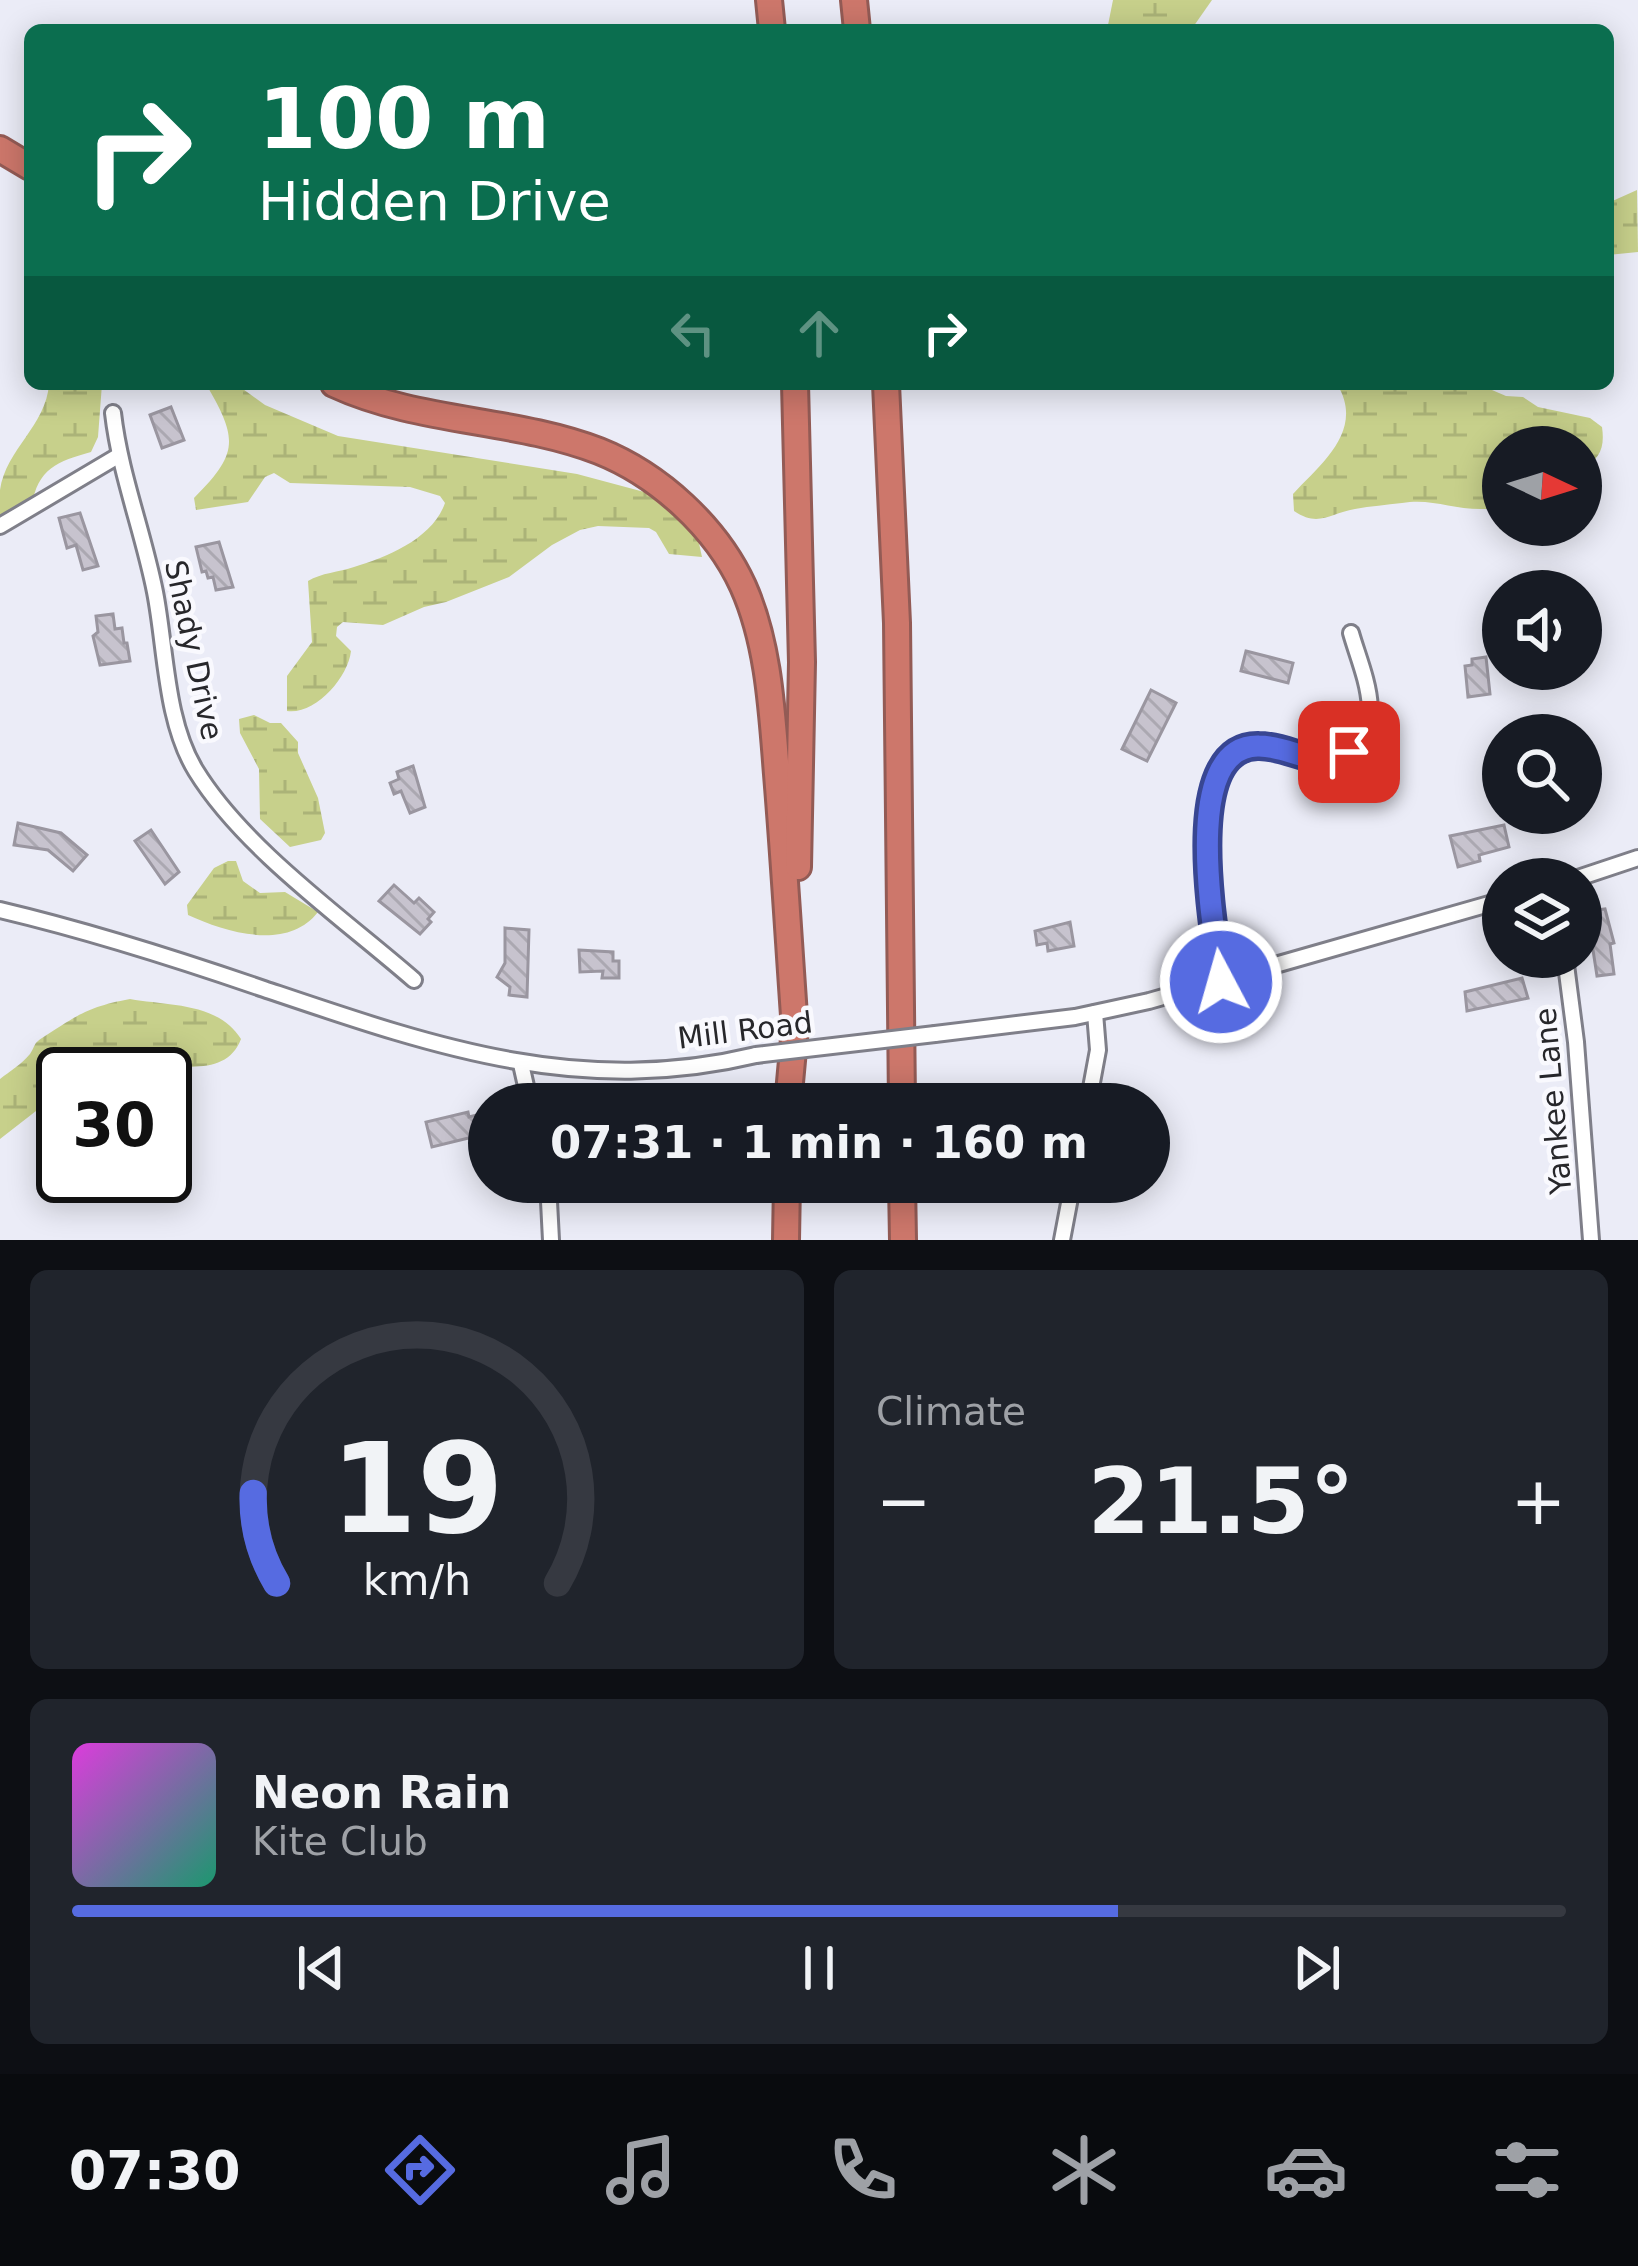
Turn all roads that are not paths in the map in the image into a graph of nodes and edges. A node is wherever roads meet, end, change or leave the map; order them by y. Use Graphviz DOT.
graph roads {
  1 [pos="351,390"];
  2 [pos="795,390"];
  3 [pos="886,390"];
  4 [pos="113,413"];
  5 [pos="118,456"];
  6 [pos="0,526"];
  7 [pos="1351,633"];
  8 [pos="1638,859"];
  9 [pos="1602,870"];
  10 [pos="1482,906"];
  11 [pos="0,910"];
  12 [pos="1568,978"];
  13 [pos="414,980"];
  14 [pos="1221,982"];
  15 [pos="1095,1013"];
  16 [pos="795,1030"];
  17 [pos="521,1064"];
  18 [pos="525,1083"];
  19 [pos="790,1083"];
  20 [pos="902,1083"];
  21 [pos="1092,1083"];
  22 [pos="549,1203"];
  23 [pos="787,1203"];
  24 [pos="902,1203"];
  25 [pos="1069,1203"];
  26 [pos="551,1240"];
  27 [pos="786,1240"];
  28 [pos="902,1240"];
  29 [pos="1062,1240"];
  30 [pos="1592,1240"];
  1 -- 16 [label="highway"];
  2 -- 16 [label="highway"];
  3 -- 20 [label="highway"];
  4 -- 5 [label="street, Shady Drive"];
  5 -- 6 [label="street"];
  5 -- 13 [label="street, Shady Drive"];
  7 -- 14 [label="street"];
  8 -- 9 [label="street"];
  10 -- 14 [label="street, Mill Road"];
  11 -- 17 [label="street, Mill Road"];
  12 -- 30 [label="street, Yankee Lane"];
  14 -- 15 [label="street, Mill Road"];
  15 -- 17 [label="street, Mill Road, bridge"];
  15 -- 21 [label="street"];
  16 -- 19 [label="highway"];
  17 -- 18 [label="street"];
  22 -- 26 [label="street"];
  23 -- 27 [label="highway"];
  24 -- 28 [label="highway"];
  25 -- 29 [label="street"];
}
